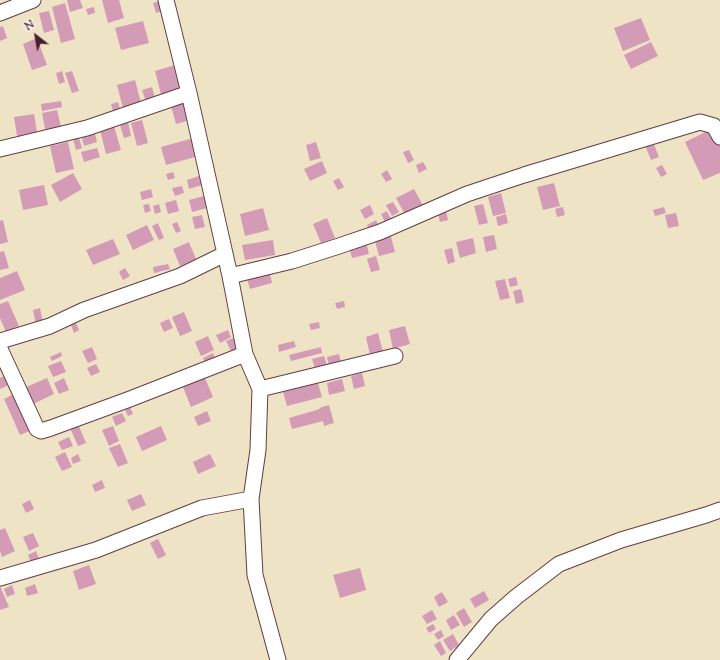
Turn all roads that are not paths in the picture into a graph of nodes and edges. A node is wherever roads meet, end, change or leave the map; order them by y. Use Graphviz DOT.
graph roads {
  1 [pos="33,0"];
  2 [pos="166,0"];
  3 [pos="0,13"];
  4 [pos="189,93"];
  5 [pos="720,137"];
  6 [pos="0,149"];
  7 [pos="224,254"];
  8 [pos="230,276"];
  9 [pos="0,341"];
  10 [pos="0,349"];
  11 [pos="245,354"];
  12 [pos="395,356"];
  13 [pos="260,389"];
  14 [pos="251,500"];
  15 [pos="720,510"];
  16 [pos="0,578"];
  17 [pos="278,660"];
  18 [pos="457,660"];
  1 -- 3 [label="street"];
  2 -- 4 [label="street"];
  4 -- 6 [label="street"];
  4 -- 7 [label="street"];
  5 -- 8 [label="street"];
  7 -- 8 [label="street"];
  7 -- 9 [label="street"];
  8 -- 11 [label="street"];
  10 -- 11 [label="street"];
  11 -- 13 [label="street"];
  12 -- 13 [label="street"];
  13 -- 14 [label="street"];
  14 -- 16 [label="street"];
  14 -- 17 [label="street"];
  15 -- 18 [label="street"];
}
